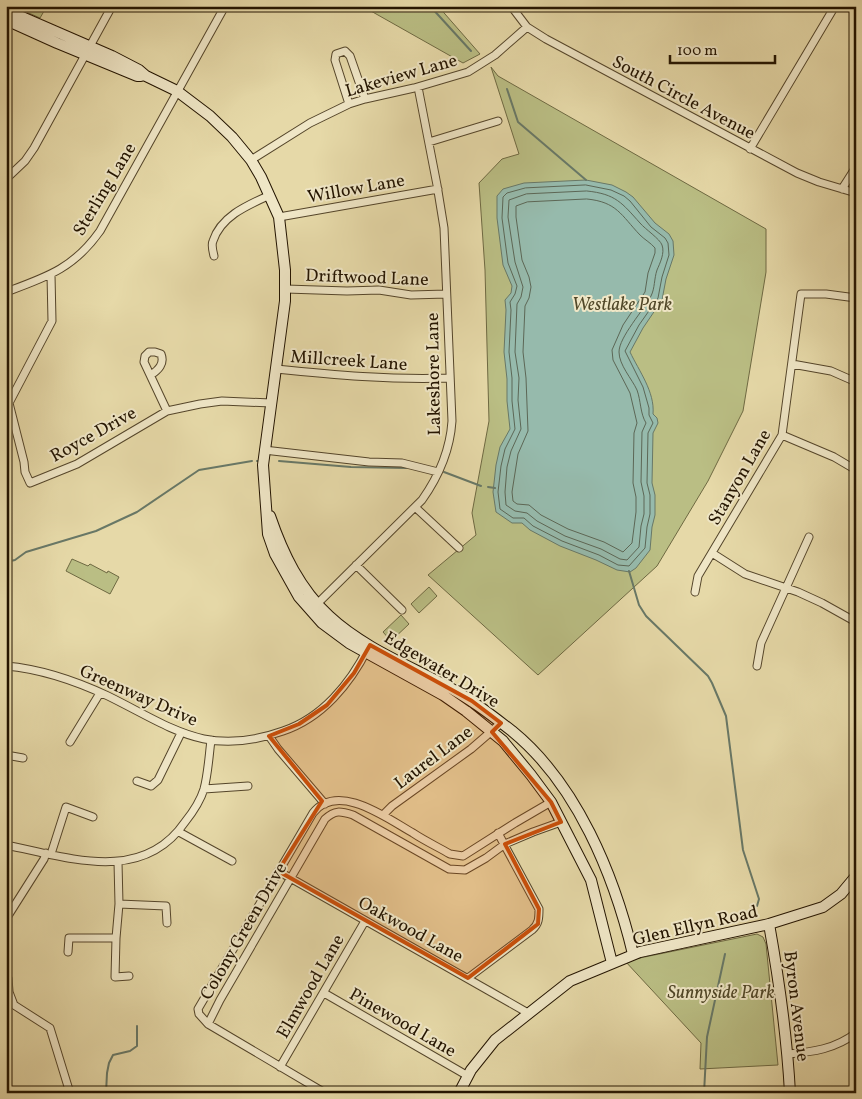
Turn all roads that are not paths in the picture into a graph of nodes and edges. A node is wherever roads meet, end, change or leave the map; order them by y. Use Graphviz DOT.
graph roads {
  1 [pos="112,6"];
  2 [pos="225,6"];
  3 [pos="511,6"];
  4 [pos="835,6"];
  5 [pos="6,10"];
  6 [pos="6,20"];
  7 [pos="527,27"];
  8 [pos="88,51"];
  9 [pos="418,87"];
  10 [pos="177,91"];
  11 [pos="365,99"];
  12 [pos="349,104"];
  13 [pos="498,121"];
  14 [pos="429,142"];
  15 [pos="750,149"];
  16 [pos="251,160"];
  17 [pos="856,167"];
  18 [pos="6,179"];
  19 [pos="438,189"];
  20 [pos="842,189"];
  21 [pos="856,193"];
  22 [pos="270,195"];
  23 [pos="279,217"];
  24 [pos="214,256"];
  25 [pos="52,275"];
  26 [pos="286,289"];
  27 [pos="6,292"];
  28 [pos="446,294"];
  29 [pos="856,298"];
  30 [pos="792,364"];
  31 [pos="276,370"];
  32 [pos="151,375"];
  33 [pos="449,378"];
  34 [pos="856,382"];
  35 [pos="271,404"];
  36 [pos="167,411"];
  37 [pos="782,435"];
  38 [pos="264,450"];
  39 [pos="856,470"];
  40 [pos="438,472"];
  41 [pos="415,507"];
  42 [pos="809,537"];
  43 [pos="459,548"];
  44 [pos="712,553"];
  45 [pos="356,565"];
  46 [pos="786,589"];
  47 [pos="695,592"];
  48 [pos="314,607"];
  49 [pos="402,610"];
  50 [pos="856,622"];
  51 [pos="368,649"];
  52 [pos="6,666"];
  53 [pos="757,666"];
  54 [pos="100,693"];
  55 [pos="501,723"];
  56 [pos="492,731"];
  57 [pos="181,733"];
  58 [pos="269,736"];
  59 [pos="211,740"];
  60 [pos="70,742"];
  61 [pos="6,755"];
  62 [pos="23,758"];
  63 [pos="137,781"];
  64 [pos="248,786"];
  65 [pos="204,789"];
  66 [pos="551,802"];
  67 [pos="325,804"];
  68 [pos="383,815"];
  69 [pos="93,817"];
  70 [pos="561,822"];
  71 [pos="179,832"];
  72 [pos="498,833"];
  73 [pos="505,844"];
  74 [pos="6,845"];
  75 [pos="49,853"];
  76 [pos="232,861"];
  77 [pos="118,862"];
  78 [pos="278,871"];
  79 [pos="856,876"];
  80 [pos="291,878"];
  81 [pos="120,904"];
  82 [pos="6,919"];
  83 [pos="365,921"];
  84 [pos="167,923"];
  85 [pos="769,924"];
  86 [pos="116,938"];
  87 [pos="68,952"];
  88 [pos="633,954"];
  89 [pos="612,963"];
  90 [pos="129,976"];
  91 [pos="6,977"];
  92 [pos="468,978"];
  93 [pos="324,993"];
  94 [pos="528,1013"];
  95 [pos="208,1024"];
  96 [pos="856,1033"];
  97 [pos="788,1054"];
  98 [pos="280,1067"];
  99 [pos="468,1076"];
  100 [pos="70,1093"];
  101 [pos="325,1093"];
  102 [pos="459,1093"];
  103 [pos="790,1093"];
  1 -- 8 [label="street"];
  2 -- 10 [label="street, Sterling Lane"];
  3 -- 7 [label="street, South Circle Avenue"];
  4 -- 15 [label="street"];
  5 -- 8 [label="street, Edgewater Drive"];
  6 -- 8 [label="street, Edgewater Drive"];
  7 -- 9 [label="street, Lakeview Lane"];
  7 -- 15 [label="street, South Circle Avenue"];
  8 -- 10 [label="street, Edgewater Drive"];
  8 -- 18 [label="street"];
  9 -- 11 [label="street, Lakeview Lane"];
  9 -- 14 [label="street, Lakeshore Lane"];
  10 -- 16 [label="street, Edgewater Drive"];
  10 -- 25 [label="street, Sterling Lane"];
  11 -- 12 [label="street, Lakeview Lane"];
  11 -- 12 [label="street"];
  12 -- 16 [label="street, Lakeview Lane"];
  13 -- 14 [label="street"];
  14 -- 19 [label="street, Lakeshore Lane"];
  15 -- 20 [label="street, South Circle Avenue"];
  16 -- 22 [label="street, Edgewater Drive"];
  17 -- 20 [label="street"];
  19 -- 23 [label="street, Willow Lane"];
  19 -- 28 [label="street, Lakeshore Lane"];
  20 -- 21 [label="street, South Circle Avenue"];
  22 -- 23 [label="street, Edgewater Drive"];
  22 -- 24 [label="street"];
  23 -- 26 [label="street, Edgewater Drive"];
  25 -- 27 [label="street, Sterling Lane"];
  25 -- 36 [label="street, Royce Drive"];
  26 -- 28 [label="street, Driftwood Lane"];
  26 -- 31 [label="street, Edgewater Drive"];
  28 -- 33 [label="street, Lakeshore Lane"];
  29 -- 30 [label="street, Stanyon Lane"];
  30 -- 34 [label="street"];
  30 -- 37 [label="street, Stanyon Lane"];
  31 -- 33 [label="street, Millcreek Lane"];
  31 -- 35 [label="street, Edgewater Drive"];
  32 -- 36 [label="street"];
  33 -- 40 [label="street, Lakeshore Lane"];
  35 -- 36 [label="street, Royce Drive"];
  35 -- 38 [label="street, Edgewater Drive"];
  37 -- 39 [label="street"];
  37 -- 44 [label="street, Stanyon Lane"];
  38 -- 40 [label="street"];
  38 -- 48 [label="street, Edgewater Drive"];
  40 -- 41 [label="street, Lakeshore Lane"];
  41 -- 43 [label="street"];
  41 -- 45 [label="street, Lakeshore Lane"];
  42 -- 46 [label="street"];
  44 -- 46 [label="street"];
  44 -- 47 [label="street, Stanyon Lane"];
  45 -- 48 [label="street, Lakeshore Lane"];
  45 -- 49 [label="street"];
  46 -- 50 [label="street"];
  46 -- 53 [label="street"];
  48 -- 51 [label="street, Edgewater Drive"];
  51 -- 55 [label="street, Edgewater Drive"];
  51 -- 56 [label="street, Edgewater Drive"];
  51 -- 58 [label="street, Greenway Drive"];
  52 -- 54 [label="street, Greenway Drive"];
  54 -- 57 [label="street, Greenway Drive"];
  54 -- 60 [label="street"];
  55 -- 56 [label="street, Laurel Lane"];
  55 -- 88 [label="street, Edgewater Drive"];
  56 -- 66 [label="street, Edgewater Drive"];
  56 -- 68 [label="street, Laurel Lane"];
  57 -- 59 [label="street, Greenway Drive"];
  57 -- 63 [label="street"];
  58 -- 59 [label="street, Greenway Drive"];
  58 -- 67 [label="street"];
  59 -- 65 [label="street"];
  61 -- 62 [label="street"];
  64 -- 65 [label="street"];
  65 -- 71 [label="street"];
  66 -- 70 [label="street, Edgewater Drive"];
  66 -- 72 [label="street"];
  67 -- 68 [label="street"];
  67 -- 78 [label="street, Colony Green Drive"];
  68 -- 72 [label="street"];
  69 -- 75 [label="street"];
  70 -- 73 [label="street, Colony Green Drive"];
  70 -- 89 [label="street, Edgewater Drive"];
  71 -- 76 [label="street"];
  71 -- 77 [label="street"];
  72 -- 73 [label="street"];
  73 -- 80 [label="street, Colony Green Drive"];
  73 -- 92 [label="street"];
  74 -- 75 [label="street"];
  75 -- 77 [label="street"];
  75 -- 82 [label="street"];
  77 -- 81 [label="street"];
  78 -- 80 [label="street, Oakwood Lane"];
  78 -- 95 [label="street, Colony Green Drive"];
  79 -- 85 [label="street, Glen Ellyn Road"];
  80 -- 83 [label="street, Oakwood Lane"];
  80 -- 95 [label="street, Colony Green Drive"];
  81 -- 84 [label="street"];
  81 -- 86 [label="street"];
  83 -- 92 [label="street, Oakwood Lane"];
  83 -- 93 [label="street, Elmwood Lane"];
  85 -- 88 [label="street, Glen Ellyn Road"];
  85 -- 97 [label="street, Byron Avenue"];
  86 -- 87 [label="street"];
  86 -- 90 [label="street"];
  88 -- 89 [label="street, Glen Ellyn Road"];
  89 -- 94 [label="street, Glen Ellyn Road"];
  91 -- 100 [label="street"];
  92 -- 94 [label="street, Oakwood Lane"];
  93 -- 98 [label="street, Elmwood Lane"];
  93 -- 99 [label="street, Pinewood Lane"];
  94 -- 99 [label="street, Glen Ellyn Road"];
  95 -- 98 [label="street"];
  96 -- 97 [label="street"];
  97 -- 103 [label="street, Byron Avenue"];
  98 -- 101 [label="street"];
  99 -- 102 [label="street, Glen Ellyn Road"];
}
